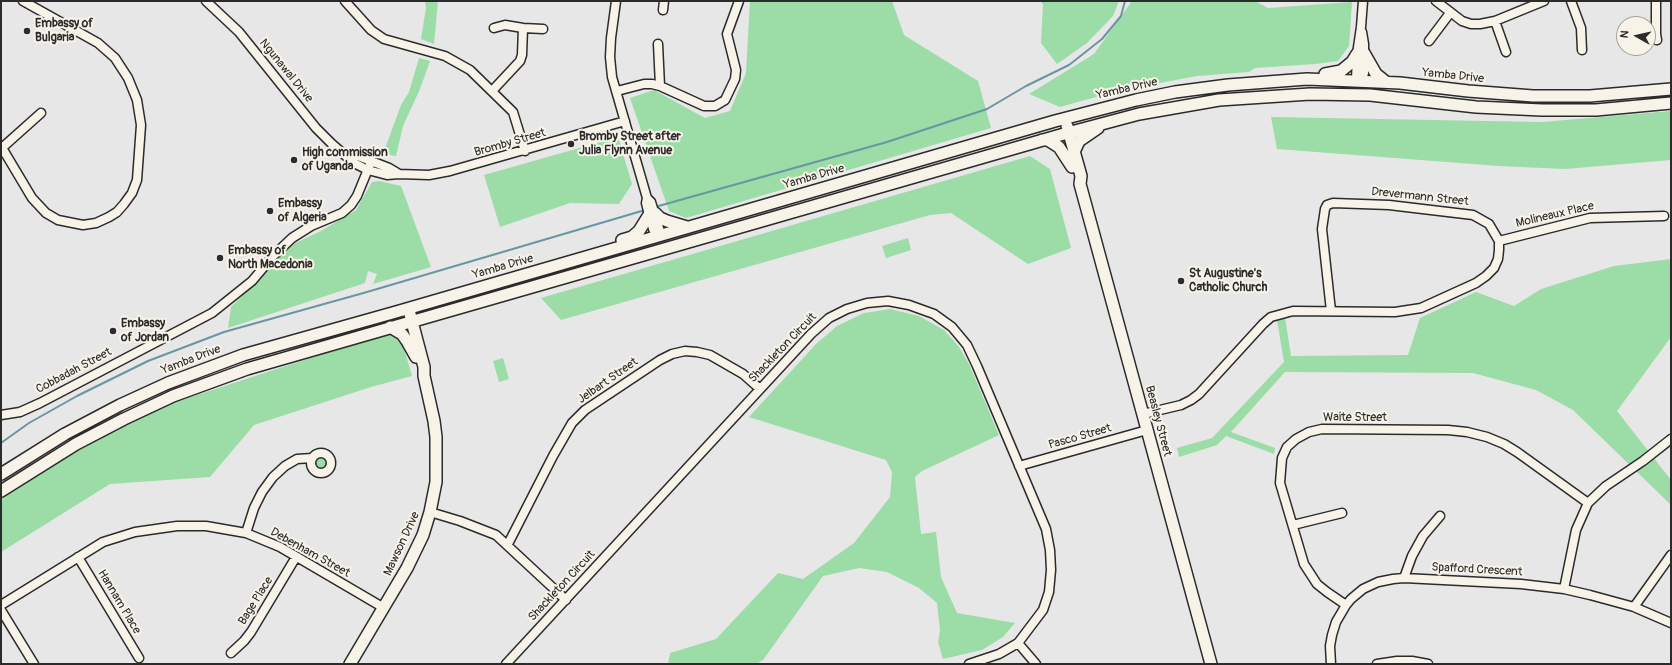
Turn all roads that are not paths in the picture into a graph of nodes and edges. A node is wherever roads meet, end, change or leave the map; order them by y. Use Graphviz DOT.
graph roads {
  1 [pos="23,1"];
  2 [pos="206,1"];
  3 [pos="345,1"];
  4 [pos="616,1"];
  5 [pos="664,1"];
  6 [pos="739,1"];
  7 [pos="1363,1"];
  8 [pos="1436,1"];
  9 [pos="1544,1"];
  10 [pos="1571,1"];
  11 [pos="1656,1"];
  12 [pos="663,10"];
  13 [pos="1450,12"];
  14 [pos="1495,21"];
  15 [pos="494,28"];
  16 [pos="523,28"];
  17 [pos="543,29"];
  18 [pos="1657,40"];
  19 [pos="1429,41"];
  20 [pos="658,44"];
  21 [pos="1582,50"];
  22 [pos="1506,52"];
  23 [pos="1360,53"];
  24 [pos="1307,79"];
  25 [pos="1359,80"];
  26 [pos="1386,82"];
  27 [pos="660,86"];
  28 [pos="1671,89"];
  29 [pos="617,91"];
  30 [pos="492,92"];
  31 [pos="1358,94"];
  32 [pos="1671,103"];
  33 [pos="41,113"];
  34 [pos="1063,119"];
  35 [pos="1113,120"];
  36 [pos="625,122"];
  37 [pos="1066,133"];
  38 [pos="1042,140"];
  39 [pos="2,146"];
  40 [pos="525,151"];
  41 [pos="1074,152"];
  42 [pos="370,166"];
  43 [pos="1072,167"];
  44 [pos="1080,184"];
  45 [pos="652,214"];
  46 [pos="1664,216"];
  47 [pos="687,227"];
  48 [pos="711,235"];
  49 [pos="659,236"];
  50 [pos="1499,241"];
  51 [pos="607,250"];
  52 [pos="649,253"];
  53 [pos="457,308"];
  54 [pos="406,309"];
  55 [pos="1331,311"];
  56 [pos="409,322"];
  57 [pos="390,327"];
  58 [pos="417,337"];
  59 [pos="416,357"];
  60 [pos="424,376"];
  61 [pos="760,389"];
  62 [pos="1143,414"];
  63 [pos="1,415"];
  64 [pos="1147,430"];
  65 [pos="1671,439"];
  66 [pos="312,458"];
  67 [pos="1019,466"];
  68 [pos="1,474"];
  69 [pos="1,491"];
  70 [pos="1588,503"];
  71 [pos="430,512"];
  72 [pos="1342,513"];
  73 [pos="1440,516"];
  74 [pos="1293,526"];
  75 [pos="246,533"];
  76 [pos="508,544"];
  77 [pos="1671,555"];
  78 [pos="78,557"];
  79 [pos="296,557"];
  80 [pos="1404,578"];
  81 [pos="1564,589"];
  82 [pos="566,600"];
  83 [pos="1,605"];
  84 [pos="1346,605"];
  85 [pos="1634,607"];
  86 [pos="384,608"];
  87 [pos="1,610"];
  88 [pos="1671,623"];
  89 [pos="1018,643"];
  90 [pos="230,653"];
  91 [pos="139,658"];
  92 [pos="34,664"];
  93 [pos="350,664"];
  94 [pos="506,664"];
  95 [pos="968,664"];
  96 [pos="1036,664"];
  97 [pos="1211,664"];
  98 [pos="1331,664"];
  99 [pos="1377,664"];
  100 [pos="1428,664"];
  1 -- 39 [label="street"];
  2 -- 42 [label="street, Ngunawal Drive"];
  3 -- 30 [label="street"];
  4 -- 29 [label="street"];
  5 -- 12 [label="street"];
  6 -- 27 [label="street"];
  7 -- 23 [label="street"];
  8 -- 13 [label="street"];
  9 -- 14 [label="street"];
  10 -- 21 [label="street"];
  11 -- 18 [label="street"];
  13 -- 14 [label="street"];
  13 -- 19 [label="street"];
  14 -- 22 [label="street"];
  15 -- 16 [label="street"];
  16 -- 17 [label="street"];
  16 -- 30 [label="street"];
  20 -- 27 [label="street"];
  23 -- 24 [label="main road"];
  23 -- 25 [label="street"];
  23 -- 26 [label="main road"];
  24 -- 25 [label="main road, Yamba Drive"];
  24 -- 34 [label="main road, Yamba Drive"];
  25 -- 26 [label="main road, Yamba Drive"];
  25 -- 31 [label="main road"];
  26 -- 28 [label="main road, Yamba Drive"];
  27 -- 29 [label="street"];
  29 -- 36 [label="street"];
  30 -- 40 [label="street"];
  31 -- 32 [label="main road"];
  31 -- 35 [label="main road"];
  33 -- 39 [label="street"];
  34 -- 37 [label="main road"];
  34 -- 47 [label="main road, Yamba Drive"];
  35 -- 37 [label="main road"];
  35 -- 41 [label="main road"];
  36 -- 40 [label="street, Bromby Street"];
  36 -- 45 [label="street"];
  37 -- 38 [label="main road"];
  37 -- 41 [label="main road, Beasley Street"];
  37 -- 43 [label="main road, Beasley Street"];
  38 -- 43 [label="main road"];
  38 -- 48 [label="main road"];
  40 -- 42 [label="street, Bromby Street"];
  41 -- 44 [label="main road, Beasley Street"];
  42 -- 63 [label="street, Cobbadah Street"];
  43 -- 44 [label="main road, Beasley Street"];
  44 -- 62 [label="main road, Beasley Street"];
  45 -- 47 [label="main road"];
  45 -- 49 [label="street"];
  45 -- 51 [label="main road"];
  46 -- 50 [label="street, Molineaux Place"];
  47 -- 49 [label="main road, Yamba Drive"];
  48 -- 49 [label="main road"];
  48 -- 52 [label="main road"];
  49 -- 51 [label="main road, Yamba Drive"];
  49 -- 52 [label="main road"];
  50 -- 55 [label="street"];
  50 -- 55 [label="street, Drevermann Street"];
  51 -- 54 [label="main road, Yamba Drive"];
  52 -- 53 [label="main road"];
  53 -- 56 [label="main road"];
  53 -- 58 [label="main road"];
  54 -- 56 [label="main road"];
  54 -- 68 [label="main road, Yamba Drive"];
  55 -- 62 [label="street"];
  56 -- 57 [label="main road"];
  56 -- 58 [label="main road, Mawson Drive"];
  56 -- 59 [label="main road, Mawson Drive"];
  57 -- 59 [label="main road"];
  57 -- 69 [label="main road"];
  58 -- 60 [label="main road, Mawson Drive"];
  59 -- 60 [label="main road, Mawson Drive"];
  60 -- 71 [label="main road, Mawson Drive"];
  61 -- 67 [label="street, Shackleton Circuit"];
  61 -- 76 [label="street, Jelbart Street"];
  61 -- 82 [label="street, Shackleton Circuit"];
  62 -- 64 [label="main road, Beasley Street"];
  64 -- 67 [label="street, Pasco Street"];
  64 -- 97 [label="main road, Beasley Street"];
  65 -- 70 [label="street"];
  66 -- 75 [label="street"];
  67 -- 89 [label="street, Shackleton Circuit"];
  70 -- 74 [label="street, Waite Street"];
  70 -- 81 [label="street"];
  71 -- 76 [label="street"];
  71 -- 86 [label="main road, Mawson Drive"];
  72 -- 74 [label="street"];
  73 -- 80 [label="street"];
  74 -- 84 [label="street, Waite Street"];
  75 -- 78 [label="street, Debenham Street"];
  75 -- 79 [label="street, Debenham Street"];
  76 -- 82 [label="street"];
  77 -- 85 [label="street"];
  78 -- 83 [label="street, Debenham Street"];
  78 -- 91 [label="street, Hannam Place"];
  79 -- 86 [label="street, Debenham Street"];
  79 -- 90 [label="street, Bage Place"];
  80 -- 81 [label="street, Spafford Crescent"];
  80 -- 84 [label="street, Spafford Crescent"];
  81 -- 85 [label="street, Spafford Crescent"];
  82 -- 94 [label="street, Shackleton Circuit"];
  84 -- 98 [label="street, Spafford Crescent"];
  85 -- 88 [label="street, Spafford Crescent"];
  86 -- 93 [label="main road, Mawson Drive"];
  87 -- 92 [label="street"];
  89 -- 95 [label="street, Shackleton Circuit"];
  89 -- 96 [label="street"];
  99 -- 100 [label="street"];
}
